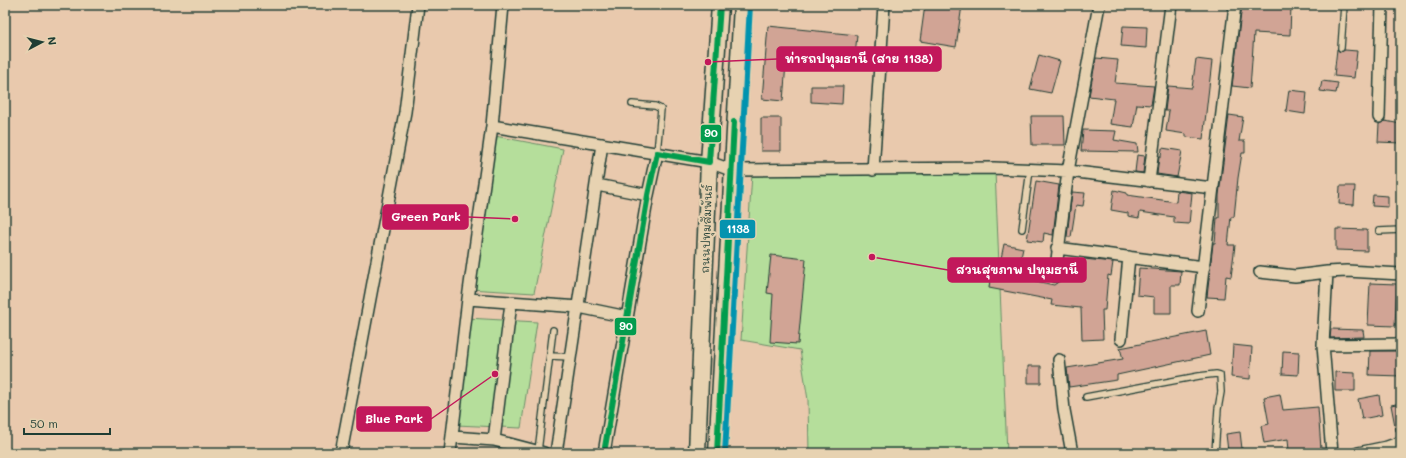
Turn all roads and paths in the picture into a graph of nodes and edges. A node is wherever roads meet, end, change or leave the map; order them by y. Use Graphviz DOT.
graph roads {
  1 [pos="418,5"];
  2 [pos="503,5"];
  3 [pos="720,5"];
  4 [pos="742,5"];
  5 [pos="884,5"];
  6 [pos="1099,5"];
  7 [pos="1171,5"];
  8 [pos="1235,5"];
  9 [pos="1344,5"];
  10 [pos="1382,5"];
  11 [pos="1341,48"];
  12 [pos="632,104"];
  13 [pos="1379,117"];
  14 [pos="492,126"];
  15 [pos="602,144"];
  16 [pos="657,153"];
  17 [pos="709,162"];
  18 [pos="731,170"];
  19 [pos="873,170"];
  20 [pos="1030,170"];
  21 [pos="1068,171"];
  22 [pos="1150,180"];
  23 [pos="597,185"];
  24 [pos="1213,188"];
  25 [pos="648,195"];
  26 [pos="1022,229"];
  27 [pos="1401,230"];
  28 [pos="1379,231"];
  29 [pos="1057,248"];
  30 [pos="1129,257"];
  31 [pos="1204,267"];
  32 [pos="1260,272"];
  33 [pos="1327,272"];
  34 [pos="1401,274"];
  35 [pos="1055,276"];
  36 [pos="468,299"];
  37 [pos="511,303"];
  38 [pos="579,307"];
  39 [pos="1198,311"];
  40 [pos="627,317"];
  41 [pos="554,330"];
  42 [pos="1121,339"];
  43 [pos="1401,344"];
  44 [pos="1323,345"];
  45 [pos="550,356"];
  46 [pos="572,357"];
  47 [pos="1059,360"];
  48 [pos="1086,397"];
  49 [pos="453,437"];
  50 [pos="494,440"];
  51 [pos="1401,442"];
  52 [pos="541,452"];
  53 [pos="341,453"];
  54 [pos="450,453"];
  55 [pos="556,453"];
  56 [pos="604,453"];
  57 [pos="697,453"];
  58 [pos="716,453"];
  59 [pos="1072,453"];
  60 [pos="1215,453"];
  61 [pos="1332,453"];
  62 [pos="1358,453"];
  1 -- 53 [label="street"];
  2 -- 14 [label="street"];
  3 -- 17 [label="street, ถนนปทุมสัมพันธ์"];
  4 -- 18 [label="street, ถนนปทุมสัมพันธ์"];
  5 -- 19 [label="street"];
  6 -- 21 [label="street"];
  7 -- 22 [label="street"];
  8 -- 24 [label="street"];
  9 -- 11 [label="lane"];
  10 -- 13 [label="street"];
  12 -- 16 [label="lane"];
  14 -- 15 [label="street"];
  14 -- 36 [label="street"];
  15 -- 16 [label="street"];
  15 -- 23 [label="street"];
  16 -- 17 [label="street"];
  16 -- 25 [label="street"];
  17 -- 18 [label="street"];
  17 -- 57 [label="street, ถนนปทุมสัมพันธ์"];
  18 -- 19 [label="street"];
  18 -- 58 [label="street, ถนนปทุมสัมพันธ์"];
  19 -- 20 [label="street"];
  20 -- 21 [label="street"];
  20 -- 26 [label="lane"];
  21 -- 22 [label="street"];
  21 -- 29 [label="street"];
  22 -- 24 [label="street"];
  23 -- 25 [label="street"];
  23 -- 38 [label="street"];
  24 -- 31 [label="street"];
  25 -- 40 [label="street"];
  27 -- 28 [label="lane"];
  29 -- 30 [label="street"];
  29 -- 35 [label="street"];
  30 -- 31 [label="street"];
  30 -- 42 [label="street"];
  31 -- 39 [label="street"];
  32 -- 33 [label="street"];
  33 -- 34 [label="street"];
  33 -- 44 [label="street"];
  36 -- 37 [label="street"];
  36 -- 49 [label="street"];
  37 -- 38 [label="street"];
  37 -- 50 [label="street"];
  38 -- 40 [label="street"];
  38 -- 46 [label="street"];
  40 -- 56 [label="street"];
  41 -- 45 [label="lane"];
  43 -- 44 [label="street"];
  44 -- 61 [label="street"];
  45 -- 46 [label="lane"];
  45 -- 52 [label="lane"];
  46 -- 55 [label="street"];
  47 -- 59 [label="street"];
  48 -- 60 [label="lane"];
  49 -- 50 [label="street"];
  49 -- 54 [label="street"];
  50 -- 52 [label="street"];
  51 -- 62 [label="street"];
}
